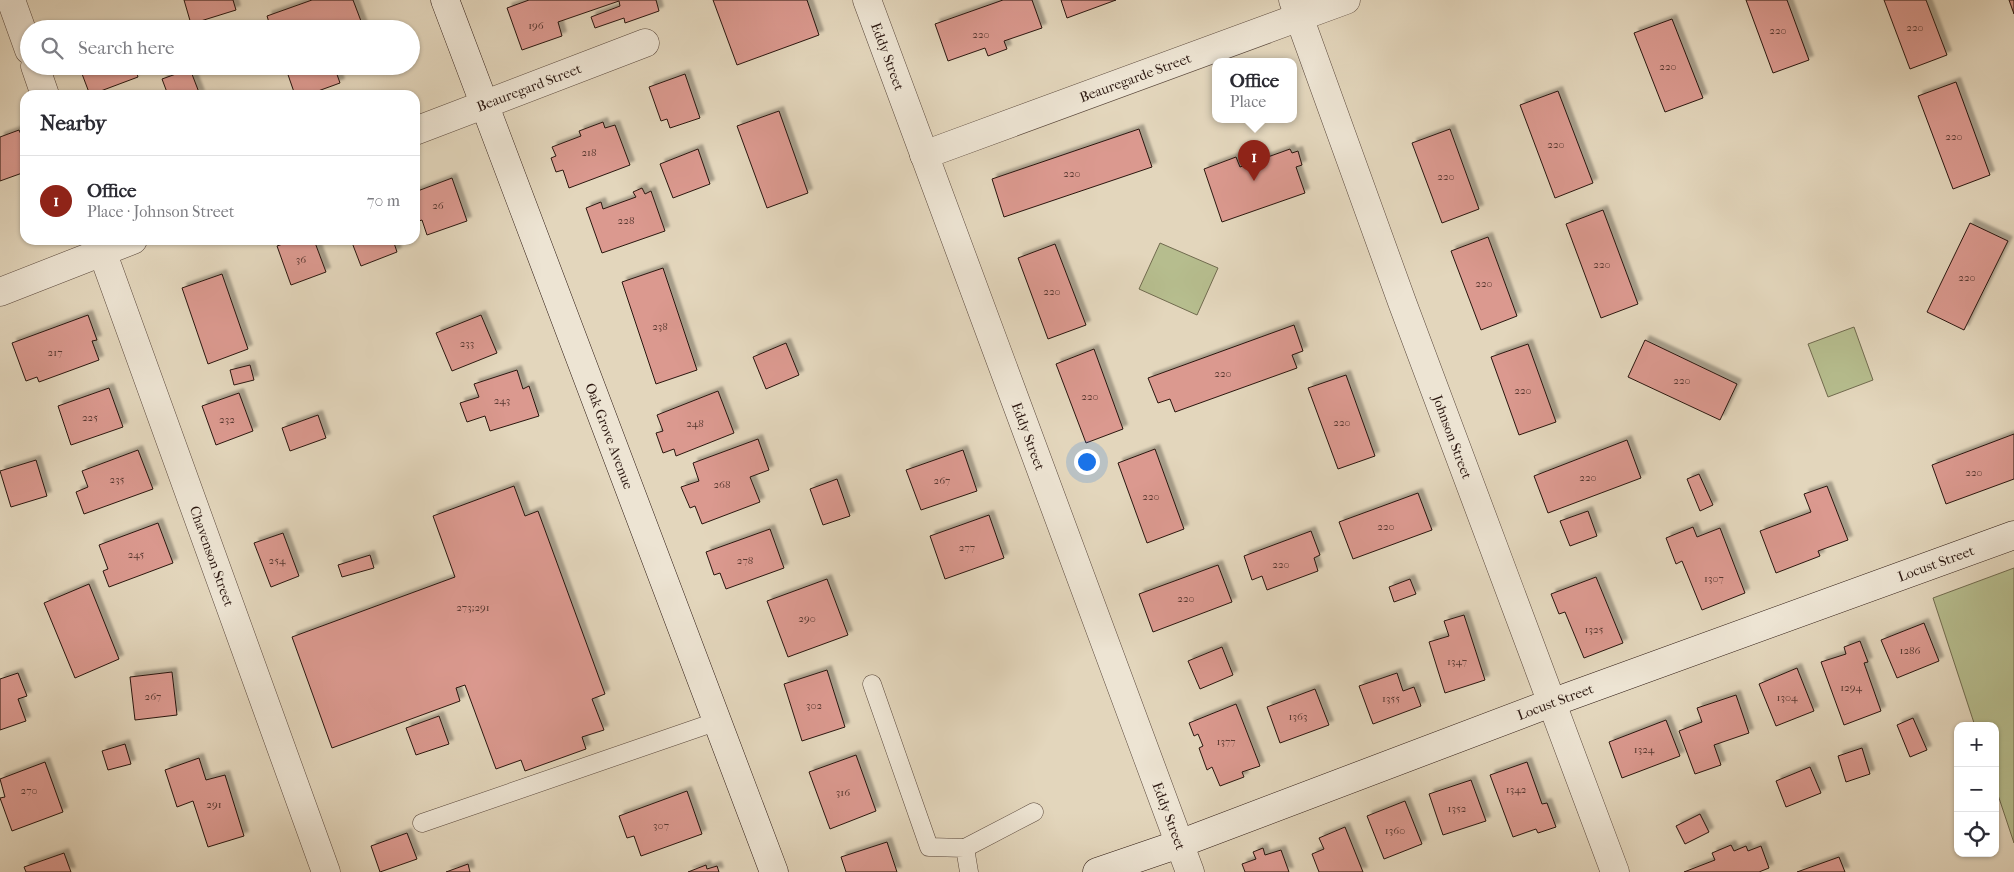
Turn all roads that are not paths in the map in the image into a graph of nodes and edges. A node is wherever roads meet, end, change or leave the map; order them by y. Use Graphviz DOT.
graph roads {
  1 [pos="11,0"];
  2 [pos="445,0"];
  3 [pos="866,0"];
  4 [pos="1346,0"];
  5 [pos="1296,9"];
  6 [pos="20,25"];
  7 [pos="645,43"];
  8 [pos="38,75"];
  9 [pos="43,90"];
  10 [pos="484,105"];
  11 [pos="420,129"];
  12 [pos="924,155"];
  13 [pos="100,246"];
  14 [pos="0,292"];
  15 [pos="2014,535"];
  16 [pos="872,684"];
  17 [pos="1551,703"];
  18 [pos="718,721"];
  19 [pos="1034,812"];
  20 [pos="422,824"];
  21 [pos="1179,844"];
  22 [pos="966,848"];
  23 [pos="326,872"];
  24 [pos="774,872"];
  25 [pos="969,872"];
  26 [pos="1097,872"];
  27 [pos="1190,872"];
  28 [pos="1615,872"];
  1 -- 6 [label="street"];
  2 -- 10 [label="street, Oak Grove Avenue"];
  3 -- 12 [label="street, Eddy Street"];
  4 -- 5 [label="street, Beauregarde Street"];
  5 -- 12 [label="street, Beauregarde Street"];
  5 -- 17 [label="street, Johnson Street"];
  7 -- 10 [label="street, Beauregard Street"];
  8 -- 9 [label="street"];
  10 -- 11 [label="street, Beauregard Street"];
  10 -- 18 [label="street, Oak Grove Avenue"];
  12 -- 21 [label="street, Eddy Street"];
  13 -- 14 [label="street"];
  13 -- 23 [label="street, Chavenson Street"];
  15 -- 17 [label="street, Locust Street"];
  16 -- 22 [label="lane"];
  17 -- 21 [label="street, Locust Street"];
  17 -- 28 [label="street, Johnson Street"];
  18 -- 20 [label="lane"];
  18 -- 24 [label="street, Oak Grove Avenue"];
  19 -- 22 [label="lane"];
  21 -- 26 [label="street, Locust Street"];
  21 -- 27 [label="street, Eddy Street"];
  22 -- 25 [label="lane"];
}
